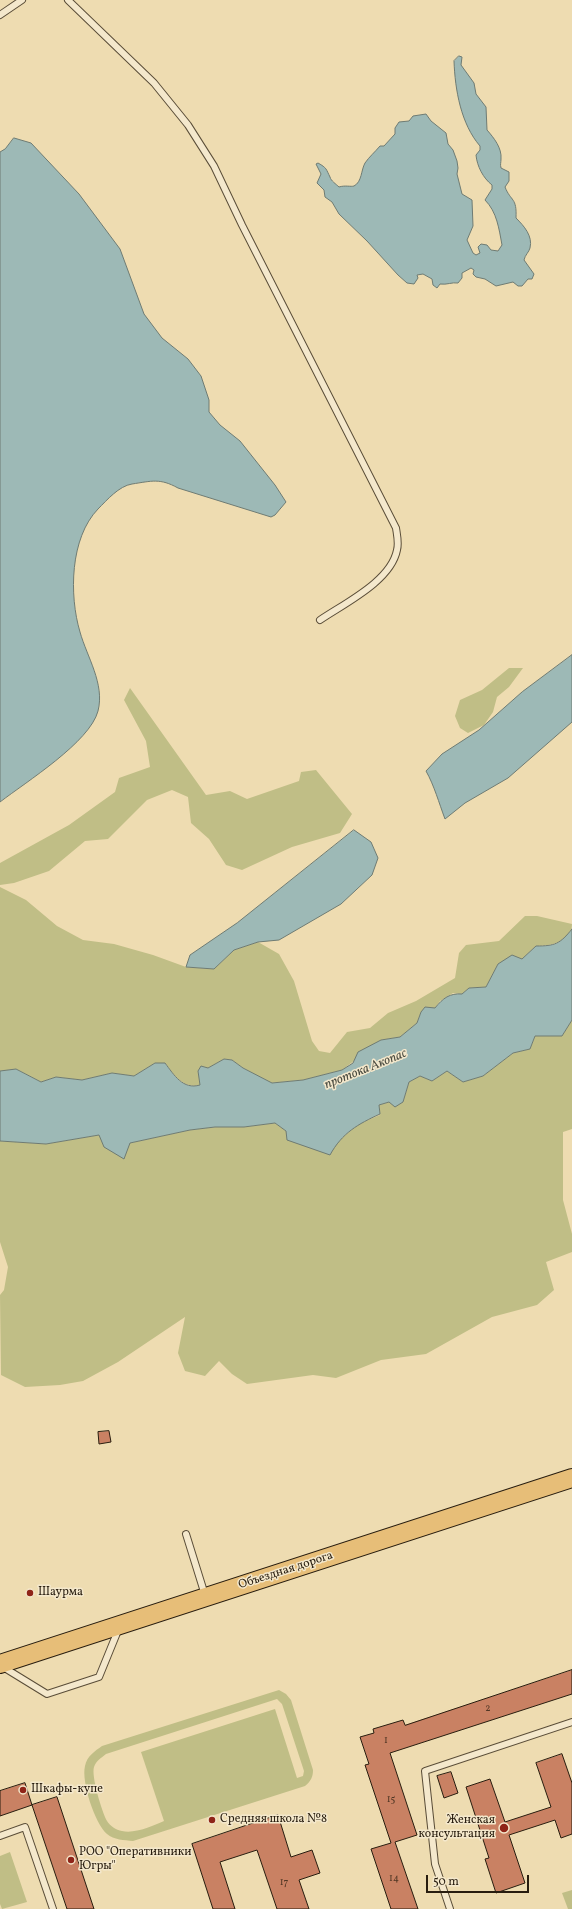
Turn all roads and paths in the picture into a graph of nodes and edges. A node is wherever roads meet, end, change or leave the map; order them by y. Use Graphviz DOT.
graph roads {
  1 [pos="22,0"];
  2 [pos="68,0"];
  3 [pos="0,15"];
  4 [pos="320,620"];
  5 [pos="572,1478"];
  6 [pos="186,1534"];
  7 [pos="205,1597"];
  8 [pos="120,1625"];
  9 [pos="0,1665"];
  10 [pos="572,1722"];
  11 [pos="0,1836"];
  12 [pos="53,1909"];
  13 [pos="450,1909"];
  1 -- 3 [label="lane"];
  2 -- 4 [label="lane"];
  5 -- 7 [label="main road, Объездная дорога"];
  6 -- 7 [label="lane"];
  7 -- 8 [label="main road, Объездная дорога"];
  8 -- 9 [label="main road, Объездная дорога"];
  8 -- 9 [label="lane"];
  10 -- 13 [label="lane"];
  11 -- 12 [label="lane"];
}
